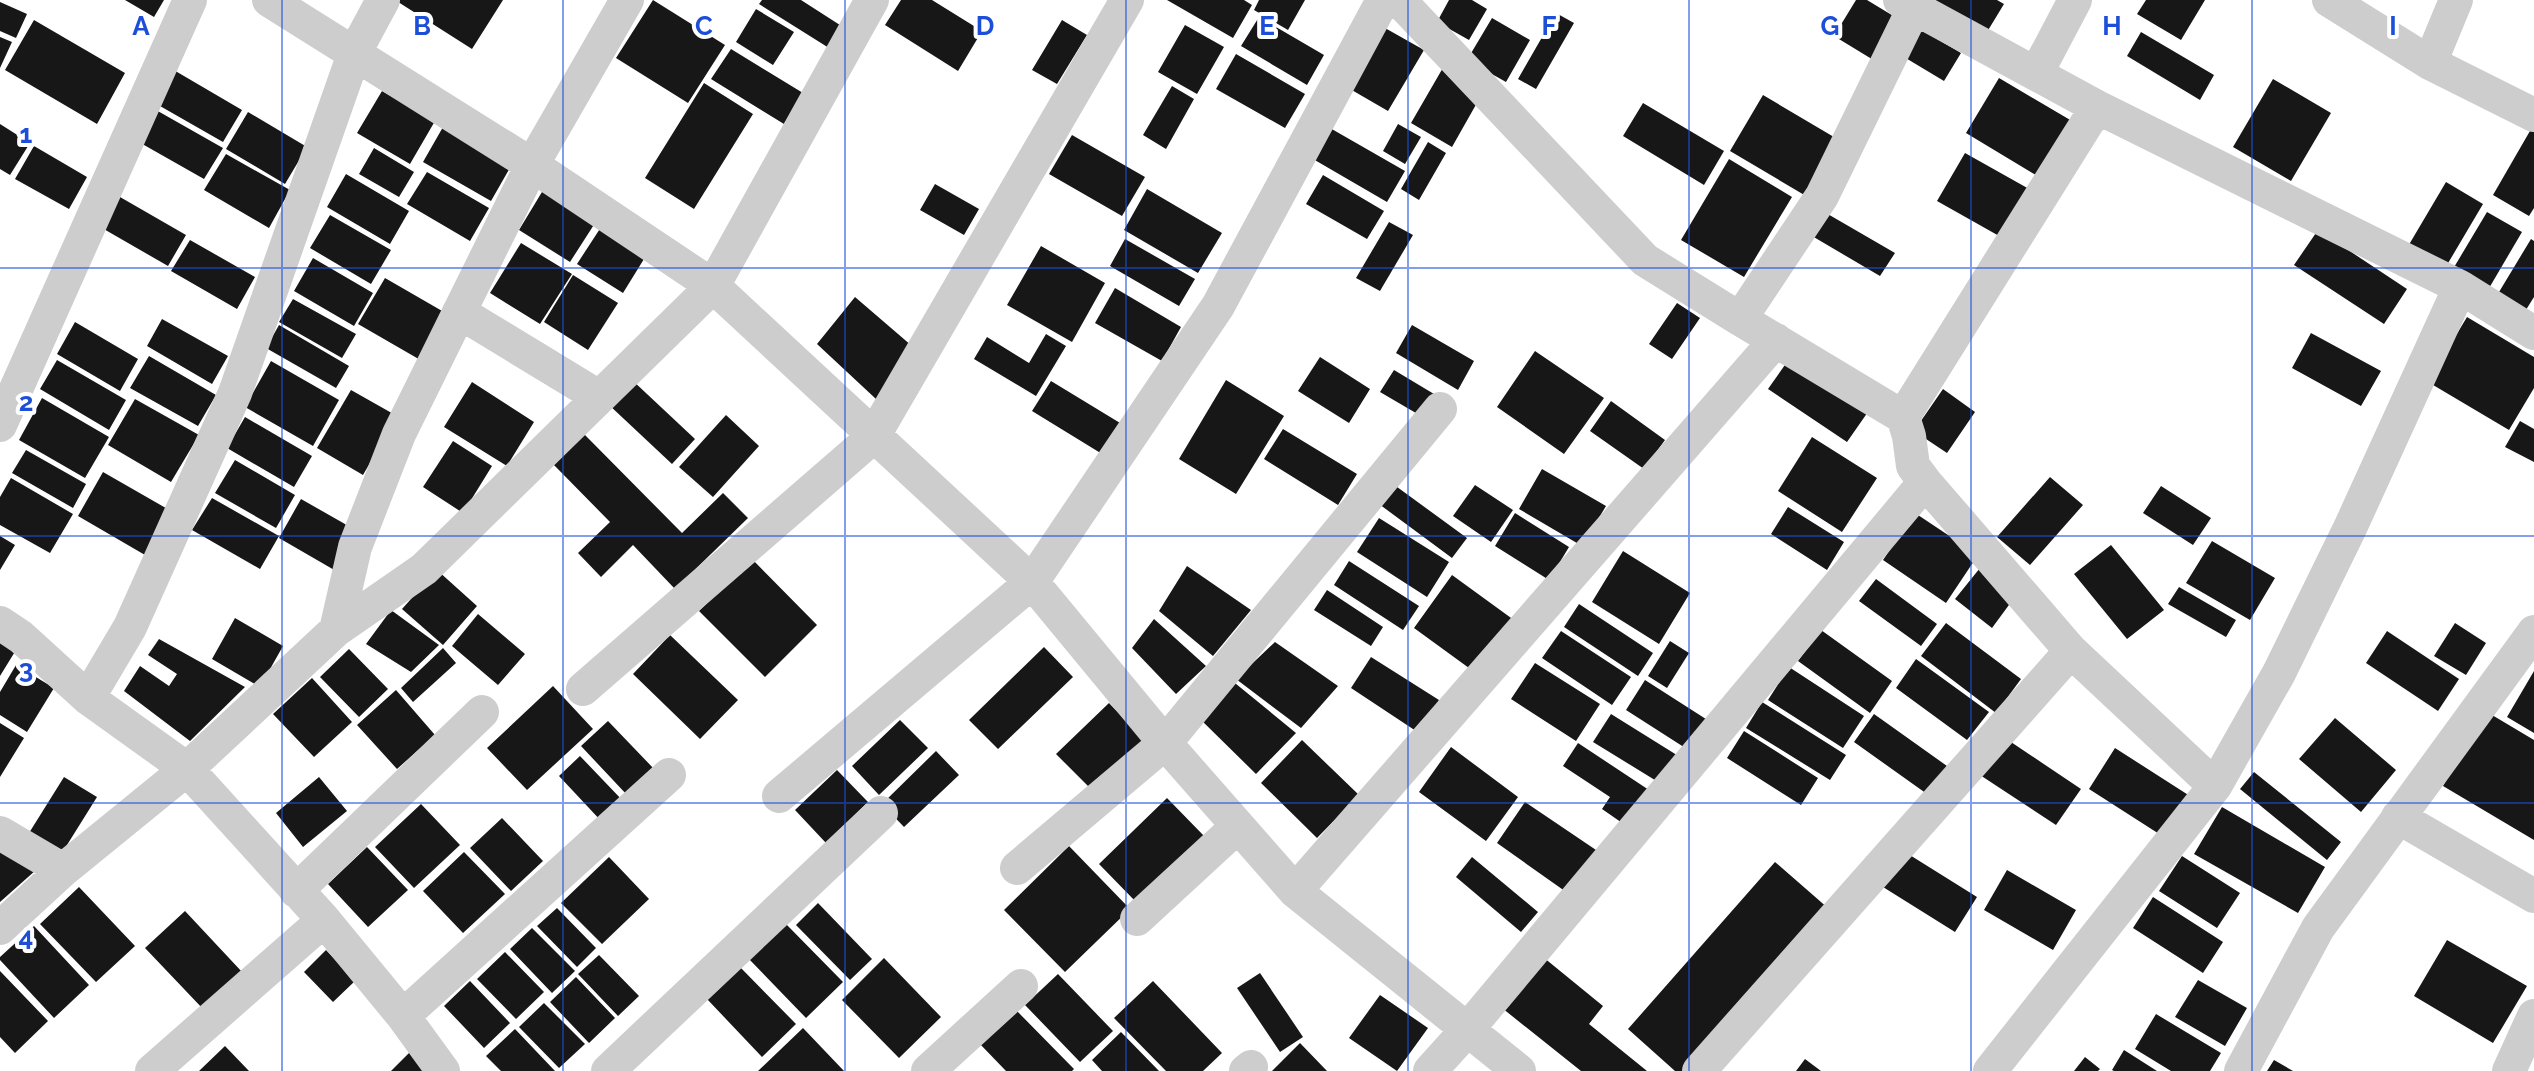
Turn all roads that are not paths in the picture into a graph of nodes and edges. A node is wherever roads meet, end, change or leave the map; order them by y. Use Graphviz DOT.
graph roads {
  1 [pos="190,0"];
  2 [pos="269,0"];
  3 [pos="383,0"];
  4 [pos="627,0"];
  5 [pos="872,0"];
  6 [pos="1127,0"];
  7 [pos="1383,0"];
  8 [pos="1399,0"];
  9 [pos="2075,0"];
  10 [pos="2329,0"];
  11 [pos="2456,0"];
  12 [pos="1907,4"];
  13 [pos="354,54"];
  14 [pos="2430,63"];
  15 [pos="2036,74"];
  16 [pos="2097,107"];
  17 [pos="2534,115"];
  18 [pos="532,165"];
  19 [pos="713,286"];
  20 [pos="2460,287"];
  21 [pos="459,312"];
  22 [pos="1740,319"];
  23 [pos="2534,333"];
  24 [pos="1776,340"];
  25 [pos="599,397"];
  26 [pos="1440,409"];
  27 [pos="1903,417"];
  28 [pos="0,425"];
  29 [pos="873,437"];
  30 [pos="1925,482"];
  31 [pos="1032,582"];
  32 [pos="0,623"];
  33 [pos="336,630"];
  34 [pos="2534,632"];
  35 [pos="2071,651"];
  36 [pos="583,689"];
  37 [pos="88,698"];
  38 [pos="482,712"];
  39 [pos="1165,743"];
  40 [pos="187,769"];
  41 [pos="669,775"];
  42 [pos="2215,786"];
  43 [pos="779,796"];
  44 [pos="881,813"];
  45 [pos="2398,817"];
  46 [pos="1238,826"];
  47 [pos="0,833"];
  48 [pos="1017,868"];
  49 [pos="63,870"];
  50 [pos="296,891"];
  51 [pos="1295,891"];
  52 [pos="2534,896"];
  53 [pos="1137,919"];
  54 [pos="324,920"];
  55 [pos="0,928"];
  56 [pos="1021,986"];
  57 [pos="403,1016"];
  58 [pos="2534,1016"];
  59 [pos="1467,1030"];
  60 [pos="152,1071"];
  61 [pos="443,1071"];
  62 [pos="608,1071"];
  63 [pos="928,1071"];
  64 [pos="1430,1071"];
  65 [pos="1519,1071"];
  66 [pos="1699,1071"];
  67 [pos="1990,1071"];
  68 [pos="2241,1071"];
  69 [pos="2509,1071"];
  1 -- 28 [label="street"];
  2 -- 13 [label="street"];
  3 -- 13 [label="street"];
  4 -- 18 [label="street"];
  5 -- 19 [label="street"];
  6 -- 29 [label="street"];
  7 -- 31 [label="street"];
  8 -- 22 [label="street"];
  9 -- 15 [label="street"];
  10 -- 14 [label="street"];
  11 -- 14 [label="street"];
  12 -- 15 [label="street"];
  12 -- 22 [label="street"];
  13 -- 18 [label="street"];
  13 -- 37 [label="street"];
  14 -- 17 [label="street"];
  15 -- 16 [label="street"];
  16 -- 20 [label="street"];
  16 -- 27 [label="street"];
  18 -- 19 [label="street"];
  18 -- 21 [label="street"];
  19 -- 25 [label="street"];
  19 -- 29 [label="street"];
  20 -- 23 [label="street"];
  20 -- 42 [label="street"];
  21 -- 25 [label="street"];
  21 -- 33 [label="street"];
  22 -- 24 [label="street"];
  24 -- 27 [label="street"];
  24 -- 51 [label="street"];
  25 -- 33 [label="street"];
  26 -- 39 [label="street"];
  27 -- 30 [label="street"];
  29 -- 31 [label="street"];
  29 -- 36 [label="street"];
  30 -- 35 [label="street"];
  30 -- 59 [label="street"];
  31 -- 39 [label="street"];
  31 -- 43 [label="street"];
  32 -- 37 [label="street"];
  33 -- 40 [label="street"];
  34 -- 45 [label="street"];
  35 -- 42 [label="street"];
  35 -- 66 [label="street"];
  37 -- 40 [label="street"];
  38 -- 50 [label="street"];
  39 -- 46 [label="street"];
  39 -- 48 [label="street"];
  40 -- 49 [label="street"];
  40 -- 50 [label="street"];
  41 -- 57 [label="street"];
  42 -- 67 [label="street"];
  44 -- 62 [label="street"];
  45 -- 52 [label="street"];
  45 -- 68 [label="street"];
  46 -- 51 [label="street"];
  46 -- 53 [label="street"];
  47 -- 49 [label="street"];
  49 -- 55 [label="street"];
  50 -- 54 [label="street"];
  51 -- 59 [label="street"];
  54 -- 57 [label="street"];
  54 -- 60 [label="street"];
  56 -- 63 [label="street"];
  57 -- 61 [label="street"];
  58 -- 69 [label="street"];
  59 -- 64 [label="street"];
  59 -- 65 [label="street"];
}
